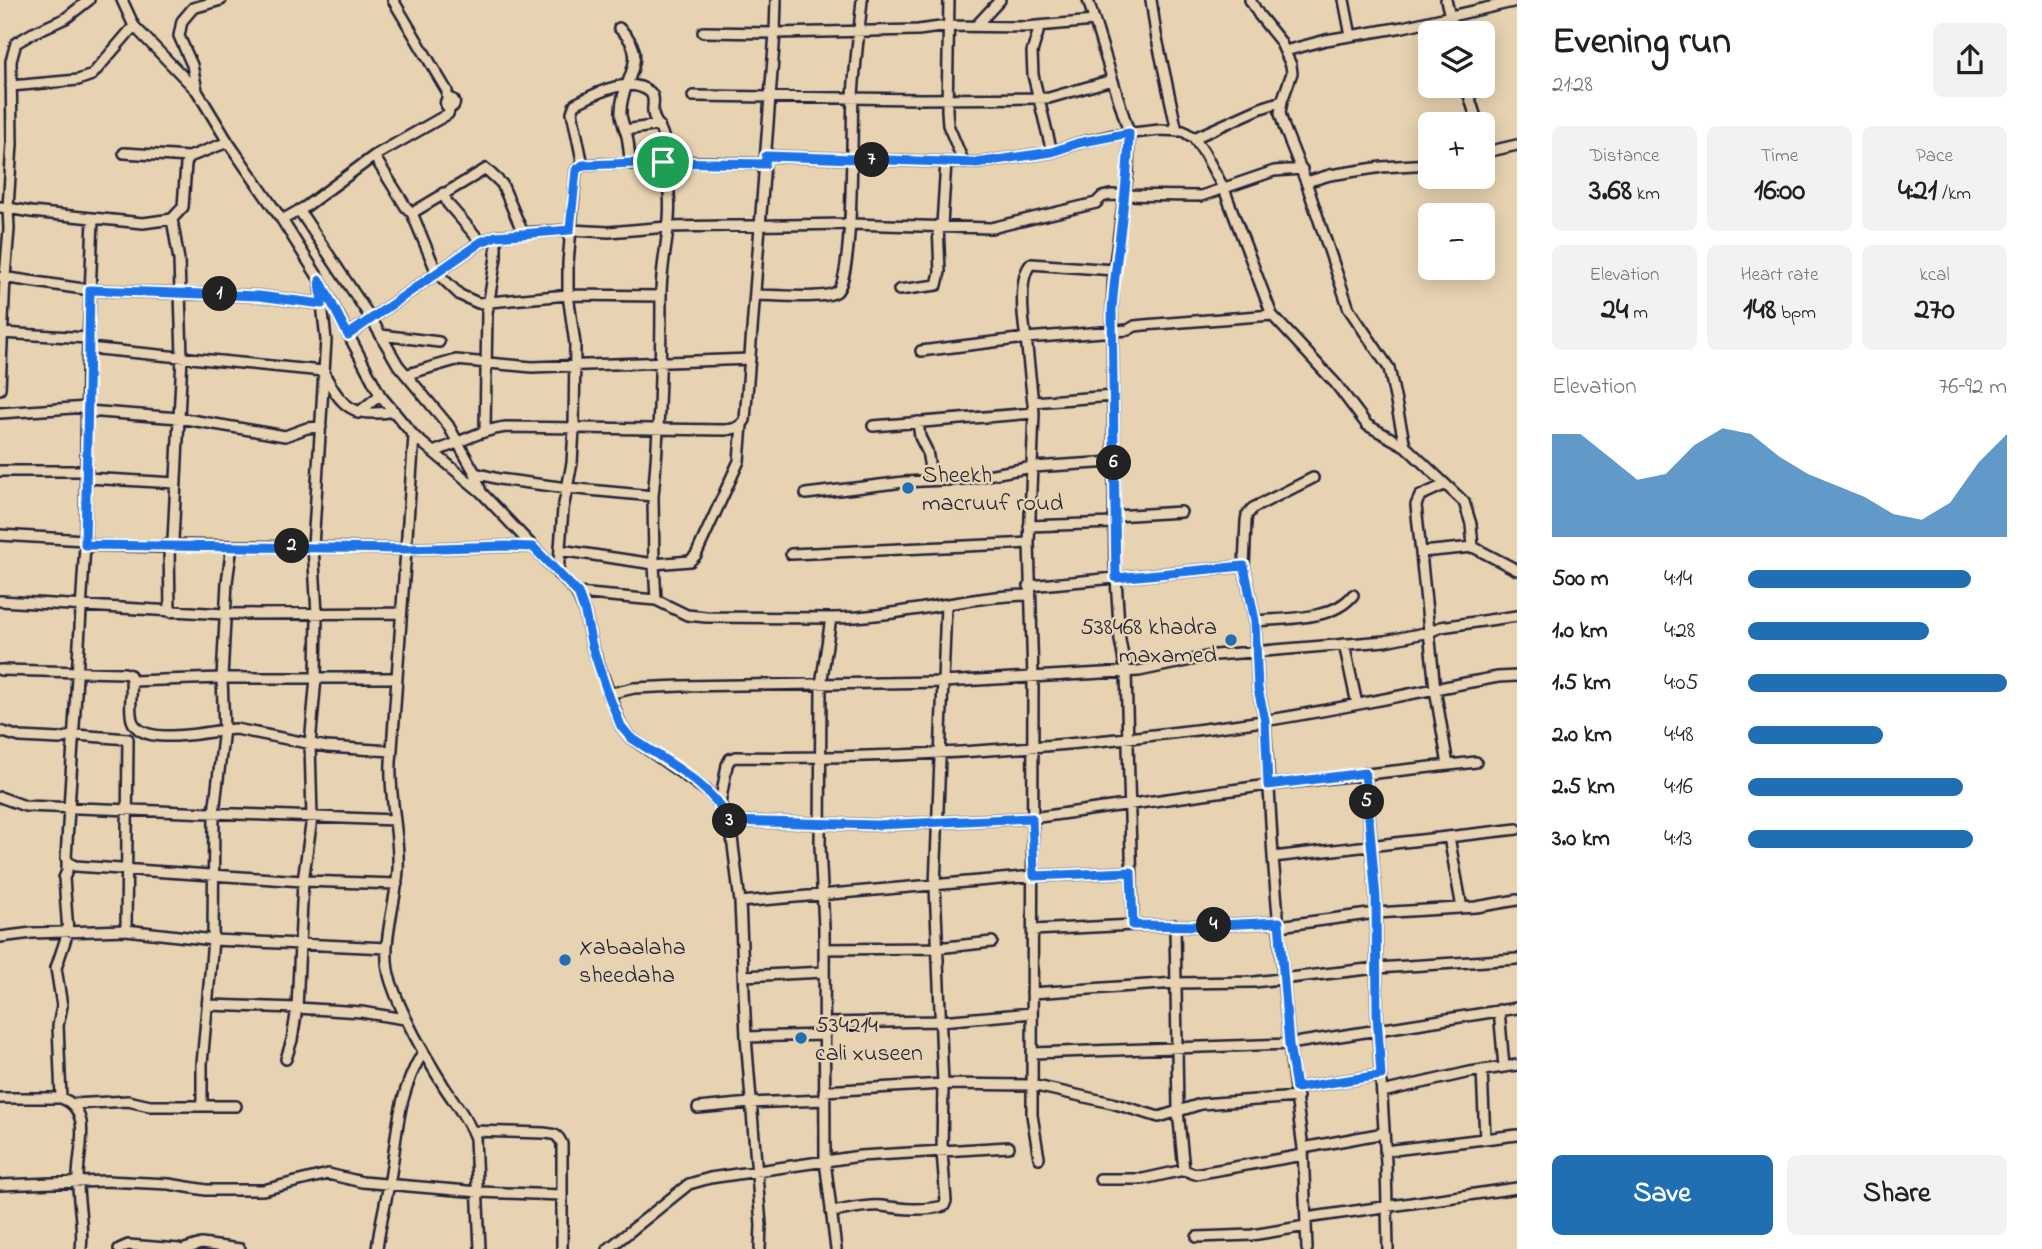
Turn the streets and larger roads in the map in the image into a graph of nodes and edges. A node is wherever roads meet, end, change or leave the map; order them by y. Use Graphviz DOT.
graph roads {
  1 [pos="89,0"];
  2 [pos="122,0"];
  3 [pos="221,0"];
  4 [pos="393,0"];
  5 [pos="776,0"];
  6 [pos="862,0"];
  7 [pos="949,0"];
  8 [pos="1000,0"];
  9 [pos="1088,0"];
  10 [pos="1151,0"];
  11 [pos="1250,0"];
  12 [pos="1344,0"];
  13 [pos="1447,0"];
  14 [pos="1517,1"];
  15 [pos="1450,16"];
  16 [pos="1094,21"];
  17 [pos="1451,21"];
  18 [pos="134,26"];
  19 [pos="948,26"];
  20 [pos="976,26"];
  21 [pos="1040,26"];
  22 [pos="619,28"];
  23 [pos="859,30"];
  24 [pos="703,32"];
  25 [pos="775,33"];
  26 [pos="1351,36"];
  27 [pos="1285,51"];
  28 [pos="1112,80"];
  29 [pos="11,86"];
  30 [pos="626,86"];
  31 [pos="197,91"];
  32 [pos="693,96"];
  33 [pos="769,97"];
  34 [pos="853,97"];
  35 [pos="1038,98"];
  36 [pos="947,99"];
  37 [pos="1282,101"];
  38 [pos="659,125"];
  39 [pos="625,130"];
  40 [pos="1177,131"];
  41 [pos="1129,133"];
  42 [pos="1194,138"];
  43 [pos="228,142"];
  44 [pos="1517,145"];
  45 [pos="1495,150"];
  46 [pos="1052,152"];
  47 [pos="124,153"];
  48 [pos="374,156"];
  49 [pos="189,157"];
  50 [pos="852,159"];
  51 [pos="766,160"];
  52 [pos="663,162"];
  53 [pos="946,162"];
  54 [pos="964,163"];
  55 [pos="631,164"];
  56 [pos="583,165"];
  57 [pos="1418,165"];
  58 [pos="1302,169"];
  59 [pos="1306,182"];
  60 [pos="1224,189"];
  61 [pos="443,193"];
  62 [pos="1125,194"];
  63 [pos="4,208"];
  64 [pos="299,210"];
  65 [pos="412,213"];
  66 [pos="93,219"];
  67 [pos="172,219"];
  68 [pos="282,220"];
  69 [pos="761,224"];
  70 [pos="849,224"];
  71 [pos="940,225"];
  72 [pos="667,227"];
  73 [pos="570,230"];
  74 [pos="523,233"];
  75 [pos="496,236"];
  76 [pos="481,242"];
  77 [pos="1115,270"];
  78 [pos="437,273"];
  79 [pos="2,277"];
  80 [pos="320,280"];
  81 [pos="90,290"];
  82 [pos="899,290"];
  83 [pos="179,292"];
  84 [pos="568,295"];
  85 [pos="756,295"];
  86 [pos="661,296"];
  87 [pos="489,302"];
  88 [pos="322,304"];
  89 [pos="1272,315"];
  90 [pos="372,320"];
  91 [pos="1113,331"];
  92 [pos="1,333"];
  93 [pos="348,335"];
  94 [pos="381,335"];
  95 [pos="1026,338"];
  96 [pos="439,342"];
  97 [pos="88,343"];
  98 [pos="0,347"];
  99 [pos="921,351"];
  100 [pos="182,357"];
  101 [pos="750,359"];
  102 [pos="659,361"];
  103 [pos="486,363"];
  104 [pos="575,365"];
  105 [pos="323,370"];
  106 [pos="408,373"];
  107 [pos="0,389"];
  108 [pos="380,395"];
  109 [pos="1113,396"];
  110 [pos="1034,401"];
  111 [pos="87,409"];
  112 [pos="394,411"];
  113 [pos="0,413"];
  114 [pos="358,413"];
  115 [pos="1034,413"];
  116 [pos="179,418"];
  117 [pos="918,422"];
  118 [pos="742,425"];
  119 [pos="873,426"];
  120 [pos="321,427"];
  121 [pos="658,428"];
  122 [pos="485,429"];
  123 [pos="574,429"];
  124 [pos="414,436"];
  125 [pos="458,443"];
  126 [pos="1405,446"];
  127 [pos="433,452"];
  128 [pos="1114,462"];
  129 [pos="1033,467"];
  130 [pos="0,471"];
  131 [pos="475,473"];
  132 [pos="87,475"];
  133 [pos="1313,478"];
  134 [pos="932,480"];
  135 [pos="176,483"];
  136 [pos="1444,485"];
  137 [pos="567,488"];
  138 [pos="481,492"];
  139 [pos="806,494"];
  140 [pos="653,496"];
  141 [pos="1181,512"];
  142 [pos="1114,519"];
  143 [pos="1029,526"];
  144 [pos="0,535"];
  145 [pos="1028,542"];
  146 [pos="85,543"];
  147 [pos="169,545"];
  148 [pos="232,546"];
  149 [pos="313,546"];
  150 [pos="533,547"];
  151 [pos="1473,547"];
  152 [pos="405,549"];
  153 [pos="560,550"];
  154 [pos="1422,552"];
  155 [pos="791,554"];
  156 [pos="654,564"];
  157 [pos="1244,566"];
  158 [pos="1517,570"];
  159 [pos="558,574"];
  160 [pos="1116,578"];
  161 [pos="1030,591"];
  162 [pos="578,593"];
  163 [pos="1353,595"];
  164 [pos="656,600"];
  165 [pos="0,601"];
  166 [pos="946,605"];
  167 [pos="81,606"];
  168 [pos="170,611"];
  169 [pos="401,613"];
  170 [pos="225,614"];
  171 [pos="317,614"];
  172 [pos="1517,616"];
  173 [pos="831,618"];
  174 [pos="1255,621"];
  175 [pos="1429,632"];
  176 [pos="1345,644"];
  177 [pos="1255,652"];
  178 [pos="0,670"];
  179 [pos="78,672"];
  180 [pos="1126,672"];
  181 [pos="1517,676"];
  182 [pos="222,678"];
  183 [pos="316,678"];
  184 [pos="397,678"];
  185 [pos="1033,678"];
  186 [pos="132,681"];
  187 [pos="943,682"];
  188 [pos="821,685"];
  189 [pos="1435,689"];
  190 [pos="608,694"];
  191 [pos="1357,704"];
  192 [pos="1265,720"];
  193 [pos="224,729"];
  194 [pos="0,732"];
  195 [pos="74,735"];
  196 [pos="1127,737"];
  197 [pos="310,744"];
  198 [pos="1032,747"];
  199 [pos="392,751"];
  200 [pos="941,752"];
  201 [pos="820,759"];
  202 [pos="1476,762"];
  203 [pos="1448,765"];
  204 [pos="1365,773"];
  205 [pos="1268,785"];
  206 [pos="0,797"];
  207 [pos="720,804"];
  208 [pos="1130,805"];
  209 [pos="69,808"];
  210 [pos="127,810"];
  211 [pos="214,813"];
  212 [pos="312,818"];
  213 [pos="1032,818"];
  214 [pos="395,820"];
  215 [pos="730,821"];
  216 [pos="820,823"];
  217 [pos="938,823"];
  218 [pos="1517,829"];
  219 [pos="1449,836"];
  220 [pos="1372,846"];
  221 [pos="1273,857"];
  222 [pos="67,859"];
  223 [pos="126,870"];
  224 [pos="1131,872"];
  225 [pos="212,874"];
  226 [pos="1034,876"];
  227 [pos="303,881"];
  228 [pos="397,884"];
  229 [pos="935,886"];
  230 [pos="822,895"];
  231 [pos="1517,900"];
  232 [pos="740,902"];
  233 [pos="1462,908"];
  234 [pos="1376,914"];
  235 [pos="1279,924"];
  236 [pos="1133,925"];
  237 [pos="1175,925"];
  238 [pos="126,930"];
  239 [pos="1034,930"];
  240 [pos="68,932"];
  241 [pos="0,937"];
  242 [pos="214,940"];
  243 [pos="992,942"];
  244 [pos="301,943"];
  245 [pos="387,948"];
  246 [pos="937,948"];
  247 [pos="824,949"];
  248 [pos="1517,959"];
  249 [pos="1377,968"];
  250 [pos="824,972"];
  251 [pos="744,976"];
  252 [pos="1283,980"];
  253 [pos="1176,984"];
  254 [pos="1032,993"];
  255 [pos="209,1004"];
  256 [pos="297,1008"];
  257 [pos="1517,1008"];
  258 [pos="1500,1010"];
  259 [pos="1032,1013"];
  260 [pos="405,1019"];
  261 [pos="941,1021"];
  262 [pos="824,1023"];
  263 [pos="1378,1031"];
  264 [pos="825,1035"];
  265 [pos="746,1037"];
  266 [pos="1289,1044"];
  267 [pos="1179,1049"];
  268 [pos="423,1052"];
  269 [pos="1034,1053"];
  270 [pos="286,1059"];
  271 [pos="1517,1065"];
  272 [pos="1504,1067"];
  273 [pos="1482,1070"];
  274 [pos="1381,1075"];
  275 [pos="943,1084"];
  276 [pos="1032,1085"];
  277 [pos="1382,1092"];
  278 [pos="1297,1093"];
  279 [pos="824,1095"];
  280 [pos="0,1098"];
  281 [pos="61,1098"];
  282 [pos="750,1103"];
  283 [pos="73,1104"];
  284 [pos="202,1105"];
  285 [pos="236,1106"];
  286 [pos="698,1108"];
  287 [pos="1178,1110"];
  288 [pos="472,1131"];
  289 [pos="1384,1133"];
  290 [pos="1517,1135"];
  291 [pos="1485,1139"];
  292 [pos="1009,1147"];
  293 [pos="1385,1151"];
  294 [pos="942,1152"];
  295 [pos="1303,1152"];
  296 [pos="1038,1158"];
  297 [pos="825,1161"];
  298 [pos="1184,1170"];
  299 [pos="757,1171"];
  300 [pos="1100,1179"];
  301 [pos="78,1181"];
  302 [pos="389,1184"];
  303 [pos="0,1185"];
  304 [pos="1517,1188"];
  305 [pos="479,1192"];
  306 [pos="562,1195"];
  307 [pos="1387,1205"];
  308 [pos="831,1212"];
  309 [pos="1306,1222"];
  310 [pos="1197,1237"];
  311 [pos="614,1248"];
  312 [pos="81,1249"];
  313 [pos="119,1249"];
  314 [pos="179,1249"];
  315 [pos="186,1249"];
  316 [pos="240,1249"];
  317 [pos="377,1249"];
  318 [pos="480,1249"];
  319 [pos="562,1249"];
  320 [pos="760,1249"];
  321 [pos="835,1249"];
  322 [pos="1307,1249"];
  323 [pos="1388,1249"];
  1 -- 29 [label="street"];
  2 -- 18 [label="street"];
  3 -- 31 [label="street"];
  4 -- 48 [label="street"];
  5 -- 25 [label="street"];
  6 -- 23 [label="street"];
  7 -- 19 [label="street"];
  8 -- 20 [label="street"];
  9 -- 16 [label="street"];
  10 -- 40 [label="street"];
  11 -- 27 [label="street"];
  12 -- 26 [label="street"];
  13 -- 15 [label="street"];
  14 -- 15 [label="street"];
  15 -- 17 [label="street"];
  15 -- 26 [label="street"];
  16 -- 21 [label="street"];
  16 -- 28 [label="street"];
  18 -- 29 [label="street"];
  18 -- 31 [label="street"];
  19 -- 20 [label="street"];
  19 -- 23 [label="street"];
  19 -- 36 [label="street"];
  20 -- 21 [label="street"];
  21 -- 35 [label="street"];
  22 -- 30 [label="street"];
  23 -- 25 [label="street"];
  23 -- 34 [label="street"];
  24 -- 25 [label="street"];
  25 -- 33 [label="street"];
  26 -- 27 [label="street"];
  27 -- 37 [label="street"];
  28 -- 35 [label="street"];
  28 -- 41 [label="street"];
  29 -- 63 [label="street"];
  30 -- 38 [label="street"];
  30 -- 39 [label="street"];
  30 -- 56 [label="street"];
  31 -- 43 [label="street"];
  32 -- 33 [label="street"];
  33 -- 34 [label="street"];
  33 -- 51 [label="street"];
  34 -- 36 [label="street"];
  34 -- 50 [label="street"];
  35 -- 36 [label="street"];
  35 -- 46 [label="street"];
  36 -- 54 [label="street"];
  37 -- 42 [label="street"];
  37 -- 58 [label="street"];
  38 -- 39 [label="street"];
  38 -- 52 [label="street"];
  39 -- 55 [label="street"];
  40 -- 41 [label="street"];
  40 -- 42 [label="street"];
  41 -- 46 [label="street"];
  41 -- 62 [label="street"];
  42 -- 60 [label="street"];
  43 -- 49 [label="street"];
  43 -- 68 [label="street"];
  44 -- 45 [label="street"];
  46 -- 54 [label="street"];
  47 -- 49 [label="street"];
  48 -- 64 [label="street"];
  48 -- 65 [label="street"];
  49 -- 67 [label="street"];
  50 -- 51 [label="street"];
  50 -- 53 [label="street"];
  50 -- 70 [label="street"];
  51 -- 52 [label="street"];
  51 -- 69 [label="street"];
  52 -- 55 [label="street"];
  52 -- 72 [label="street"];
  53 -- 54 [label="street"];
  53 -- 71 [label="street"];
  55 -- 56 [label="street"];
  56 -- 73 [label="street"];
  57 -- 59 [label="street"];
  58 -- 59 [label="street"];
  58 -- 60 [label="street"];
  59 -- 126 [label="street"];
  60 -- 62 [label="street"];
  60 -- 89 [label="street"];
  61 -- 65 [label="street"];
  61 -- 74 [label="street"];
  61 -- 76 [label="street"];
  62 -- 71 [label="street"];
  62 -- 77 [label="street"];
  63 -- 66 [label="street"];
  63 -- 79 [label="street"];
  64 -- 68 [label="street"];
  64 -- 90 [label="street"];
  65 -- 78 [label="street"];
  66 -- 67 [label="street"];
  66 -- 81 [label="street"];
  67 -- 83 [label="street"];
  68 -- 80 [label="street"];
  69 -- 70 [label="street"];
  69 -- 72 [label="street"];
  69 -- 85 [label="street"];
  70 -- 71 [label="street"];
  70 -- 85 [label="street"];
  71 -- 82 [label="street"];
  72 -- 73 [label="street"];
  72 -- 86 [label="street"];
  73 -- 74 [label="street"];
  73 -- 84 [label="street"];
  74 -- 75 [label="street"];
  75 -- 76 [label="street"];
  75 -- 87 [label="street"];
  76 -- 78 [label="street"];
  77 -- 91 [label="street"];
  77 -- 95 [label="street"];
  78 -- 87 [label="street"];
  78 -- 90 [label="street"];
  79 -- 81 [label="street"];
  79 -- 92 [label="street"];
  80 -- 88 [label="street"];
  80 -- 93 [label="street"];
  81 -- 83 [label="street"];
  81 -- 97 [label="street"];
  83 -- 88 [label="street"];
  83 -- 100 [label="street"];
  84 -- 86 [label="street"];
  84 -- 87 [label="street"];
  84 -- 104 [label="street"];
  85 -- 101 [label="street"];
  86 -- 102 [label="street"];
  87 -- 103 [label="street"];
  88 -- 105 [label="street"];
  89 -- 91 [label="street"];
  89 -- 126 [label="street"];
  90 -- 93 [label="street"];
  90 -- 94 [label="street"];
  91 -- 95 [label="street"];
  91 -- 109 [label="street"];
  92 -- 97 [label="street"];
  92 -- 98 [label="street"];
  93 -- 108 [label="street"];
  94 -- 96 [label="street"];
  94 -- 106 [label="street"];
  95 -- 99 [label="street"];
  95 -- 110 [label="street"];
  97 -- 100 [label="street"];
  97 -- 111 [label="street"];
  98 -- 107 [label="street"];
  100 -- 105 [label="street"];
  100 -- 116 [label="street"];
  101 -- 102 [label="street"];
  101 -- 118 [label="street"];
  102 -- 104 [label="street"];
  102 -- 121 [label="street"];
  103 -- 104 [label="street"];
  103 -- 106 [label="street"];
  103 -- 122 [label="street"];
  104 -- 123 [label="street"];
  105 -- 114 [label="street"];
  105 -- 120 [label="street"];
  106 -- 125 [label="street"];
  108 -- 112 [label="street"];
  108 -- 114 [label="street"];
  109 -- 110 [label="street"];
  109 -- 128 [label="street"];
  110 -- 115 [label="street"];
  111 -- 113 [label="street"];
  111 -- 116 [label="street"];
  111 -- 132 [label="street"];
  112 -- 114 [label="street"];
  112 -- 124 [label="street"];
  115 -- 117 [label="street"];
  115 -- 129 [label="street"];
  116 -- 120 [label="street"];
  116 -- 135 [label="street"];
  117 -- 119 [label="street"];
  117 -- 134 [label="street"];
  118 -- 121 [label="street"];
  118 -- 156 [label="street"];
  120 -- 149 [label="street"];
  121 -- 123 [label="street"];
  121 -- 140 [label="street"];
  122 -- 123 [label="street"];
  122 -- 125 [label="street"];
  123 -- 137 [label="street"];
  124 -- 127 [label="street"];
  124 -- 152 [label="street"];
  125 -- 127 [label="street"];
  125 -- 131 [label="street"];
  126 -- 136 [label="street"];
  127 -- 138 [label="street"];
  128 -- 129 [label="street"];
  128 -- 142 [label="street"];
  129 -- 134 [label="street"];
  129 -- 143 [label="street"];
  130 -- 132 [label="street"];
  131 -- 137 [label="street"];
  131 -- 138 [label="street"];
  132 -- 135 [label="street"];
  132 -- 146 [label="street"];
  133 -- 157 [label="street"];
  134 -- 139 [label="street"];
  135 -- 147 [label="street"];
  136 -- 151 [label="street"];
  136 -- 154 [label="street"];
  137 -- 140 [label="street"];
  137 -- 153 [label="street"];
  138 -- 150 [label="street"];
  140 -- 156 [label="street"];
  141 -- 142 [label="street"];
  142 -- 143 [label="street"];
  142 -- 160 [label="street"];
  143 -- 145 [label="street"];
  144 -- 146 [label="street"];
  145 -- 155 [label="street"];
  145 -- 161 [label="street"];
  146 -- 147 [label="street"];
  146 -- 167 [label="street"];
  147 -- 148 [label="street"];
  147 -- 168 [label="street"];
  148 -- 149 [label="street"];
  148 -- 170 [label="street"];
  149 -- 152 [label="street"];
  149 -- 171 [label="street"];
  150 -- 152 [label="street"];
  150 -- 159 [label="street"];
  151 -- 154 [label="street"];
  151 -- 158 [label="street"];
  152 -- 169 [label="street"];
  153 -- 156 [label="street"];
  153 -- 159 [label="street"];
  154 -- 175 [label="street"];
  156 -- 164 [label="street"];
  157 -- 160 [label="street"];
  157 -- 174 [label="street"];
  159 -- 162 [label="street"];
  160 -- 161 [label="street"];
  160 -- 180 [label="street"];
  161 -- 166 [label="street"];
  161 -- 185 [label="street"];
  162 -- 164 [label="street"];
  162 -- 190 [label="street"];
  163 -- 174 [label="street"];
  164 -- 173 [label="street"];
  165 -- 167 [label="street"];
  166 -- 173 [label="street"];
  166 -- 187 [label="street"];
  167 -- 168 [label="street"];
  167 -- 179 [label="street"];
  168 -- 170 [label="street"];
  169 -- 171 [label="street"];
  169 -- 184 [label="street"];
  170 -- 171 [label="street"];
  170 -- 182 [label="street"];
  171 -- 183 [label="street"];
  172 -- 175 [label="street"];
  173 -- 188 [label="street"];
  174 -- 177 [label="street"];
  175 -- 176 [label="street"];
  175 -- 189 [label="street"];
  176 -- 177 [label="street"];
  176 -- 191 [label="street"];
  177 -- 180 [label="street"];
  177 -- 192 [label="street"];
  178 -- 179 [label="street"];
  179 -- 186 [label="street"];
  179 -- 195 [label="street"];
  180 -- 185 [label="street"];
  180 -- 196 [label="street"];
  181 -- 189 [label="street"];
  182 -- 183 [label="street"];
  182 -- 186 [label="street"];
  182 -- 193 [label="street"];
  183 -- 184 [label="street"];
  183 -- 197 [label="street"];
  184 -- 199 [label="street"];
  185 -- 187 [label="street"];
  185 -- 198 [label="street"];
  186 -- 193 [label="street"];
  187 -- 188 [label="street"];
  187 -- 200 [label="street"];
  188 -- 190 [label="street"];
  188 -- 201 [label="street"];
  189 -- 191 [label="street"];
  189 -- 203 [label="street"];
  190 -- 207 [label="street"];
  191 -- 192 [label="street"];
  192 -- 196 [label="street"];
  192 -- 205 [label="street"];
  193 -- 197 [label="street"];
  193 -- 211 [label="street"];
  194 -- 195 [label="street"];
  195 -- 209 [label="street"];
  195 -- 210 [label="street"];
  196 -- 198 [label="street"];
  196 -- 208 [label="street"];
  197 -- 199 [label="street"];
  197 -- 212 [label="street"];
  198 -- 200 [label="street"];
  198 -- 213 [label="street"];
  199 -- 214 [label="street"];
  200 -- 201 [label="street"];
  200 -- 217 [label="street"];
  201 -- 207 [label="street"];
  201 -- 216 [label="street"];
  202 -- 203 [label="street"];
  203 -- 204 [label="street"];
  204 -- 205 [label="street"];
  204 -- 220 [label="street"];
  205 -- 208 [label="street"];
  205 -- 221 [label="street"];
  206 -- 209 [label="street"];
  207 -- 215 [label="street"];
  208 -- 213 [label="street"];
  208 -- 224 [label="street"];
  209 -- 210 [label="street"];
  209 -- 222 [label="street"];
  210 -- 211 [label="street"];
  210 -- 223 [label="street"];
  211 -- 212 [label="street"];
  211 -- 225 [label="street"];
  212 -- 214 [label="street"];
  212 -- 227 [label="street"];
  213 -- 217 [label="street"];
  213 -- 226 [label="street"];
  214 -- 228 [label="street"];
  215 -- 216 [label="street"];
  215 -- 232 [label="street"];
  216 -- 217 [label="street"];
  216 -- 230 [label="street"];
  217 -- 229 [label="street"];
  218 -- 219 [label="street"];
  219 -- 220 [label="street"];
  219 -- 233 [label="street"];
  220 -- 221 [label="street"];
  220 -- 234 [label="street"];
  221 -- 235 [label="street"];
  222 -- 223 [label="street"];
  222 -- 240 [label="street"];
  223 -- 225 [label="street"];
  223 -- 238 [label="street"];
  224 -- 226 [label="street"];
  224 -- 236 [label="street"];
  225 -- 227 [label="street"];
  225 -- 242 [label="street"];
  226 -- 229 [label="street"];
  226 -- 239 [label="street"];
  227 -- 228 [label="street"];
  227 -- 244 [label="street"];
  228 -- 245 [label="street"];
  229 -- 230 [label="street"];
  229 -- 246 [label="street"];
  230 -- 232 [label="street"];
  230 -- 247 [label="street"];
  231 -- 233 [label="street"];
  232 -- 251 [label="street"];
  233 -- 234 [label="street"];
  234 -- 235 [label="street"];
  234 -- 249 [label="street"];
  235 -- 237 [label="street"];
  235 -- 252 [label="street"];
  236 -- 237 [label="street"];
  236 -- 239 [label="street"];
  237 -- 253 [label="street"];
  238 -- 240 [label="street"];
  238 -- 242 [label="street"];
  239 -- 254 [label="street"];
  240 -- 241 [label="street"];
  240 -- 281 [label="street"];
  242 -- 244 [label="street"];
  242 -- 255 [label="street"];
  243 -- 246 [label="street"];
  244 -- 245 [label="street"];
  244 -- 256 [label="street"];
  245 -- 260 [label="street"];
  246 -- 247 [label="street"];
  246 -- 261 [label="street"];
  247 -- 250 [label="street"];
  248 -- 249 [label="street"];
  249 -- 252 [label="street"];
  249 -- 263 [label="street"];
  250 -- 251 [label="street"];
  250 -- 262 [label="street"];
  251 -- 265 [label="street"];
  252 -- 253 [label="street"];
  252 -- 266 [label="street"];
  253 -- 254 [label="street"];
  253 -- 267 [label="street"];
  254 -- 259 [label="street"];
  255 -- 256 [label="street"];
  255 -- 284 [label="street"];
  256 -- 260 [label="street"];
  256 -- 270 [label="street"];
  257 -- 258 [label="street"];
  258 -- 263 [label="street"];
  258 -- 272 [label="street"];
  259 -- 261 [label="street"];
  259 -- 269 [label="street"];
  260 -- 268 [label="street"];
  261 -- 262 [label="street"];
  261 -- 275 [label="street"];
  262 -- 264 [label="street"];
  263 -- 266 [label="street"];
  263 -- 274 [label="street"];
  264 -- 265 [label="street"];
  264 -- 279 [label="street"];
  265 -- 282 [label="street"];
  266 -- 267 [label="street"];
  266 -- 278 [label="street"];
  267 -- 269 [label="street"];
  267 -- 287 [label="street"];
  268 -- 288 [label="street"];
  268 -- 302 [label="street"];
  269 -- 276 [label="street"];
  271 -- 272 [label="street"];
  272 -- 273 [label="street"];
  273 -- 277 [label="street"];
  273 -- 291 [label="street"];
  274 -- 277 [label="street"];
  274 -- 278 [label="street"];
  275 -- 276 [label="street"];
  275 -- 279 [label="street"];
  275 -- 294 [label="street"];
  276 -- 287 [label="street"];
  276 -- 296 [label="street"];
  277 -- 289 [label="street"];
  278 -- 287 [label="street"];
  278 -- 295 [label="street"];
  279 -- 282 [label="street"];
  279 -- 297 [label="street"];
  280 -- 281 [label="street"];
  281 -- 283 [label="street"];
  282 -- 286 [label="street"];
  282 -- 299 [label="street"];
  283 -- 284 [label="street"];
  283 -- 301 [label="street"];
  284 -- 285 [label="street"];
  287 -- 298 [label="street"];
  288 -- 305 [label="street"];
  288 -- 306 [label="street"];
  289 -- 293 [label="street"];
  289 -- 295 [label="street"];
  290 -- 291 [label="street"];
  291 -- 293 [label="street"];
  292 -- 294 [label="street"];
  293 -- 307 [label="street"];
  294 -- 297 [label="street"];
  294 -- 308 [label="street"];
  295 -- 298 [label="street"];
  295 -- 309 [label="street"];
  297 -- 299 [label="street"];
  297 -- 308 [label="street"];
  298 -- 300 [label="street"];
  299 -- 311 [label="street"];
  299 -- 320 [label="street"];
  301 -- 302 [label="street"];
  301 -- 303 [label="street"];
  301 -- 312 [label="street"];
  302 -- 305 [label="street"];
  302 -- 317 [label="street"];
  304 -- 307 [label="street"];
  305 -- 306 [label="street"];
  305 -- 318 [label="street"];
  306 -- 319 [label="street"];
  307 -- 309 [label="street"];
  307 -- 323 [label="street"];
  308 -- 321 [label="street"];
  309 -- 310 [label="street"];
  309 -- 322 [label="street"];
  313 -- 314 [label="street"];
  315 -- 316 [label="street"];
}
